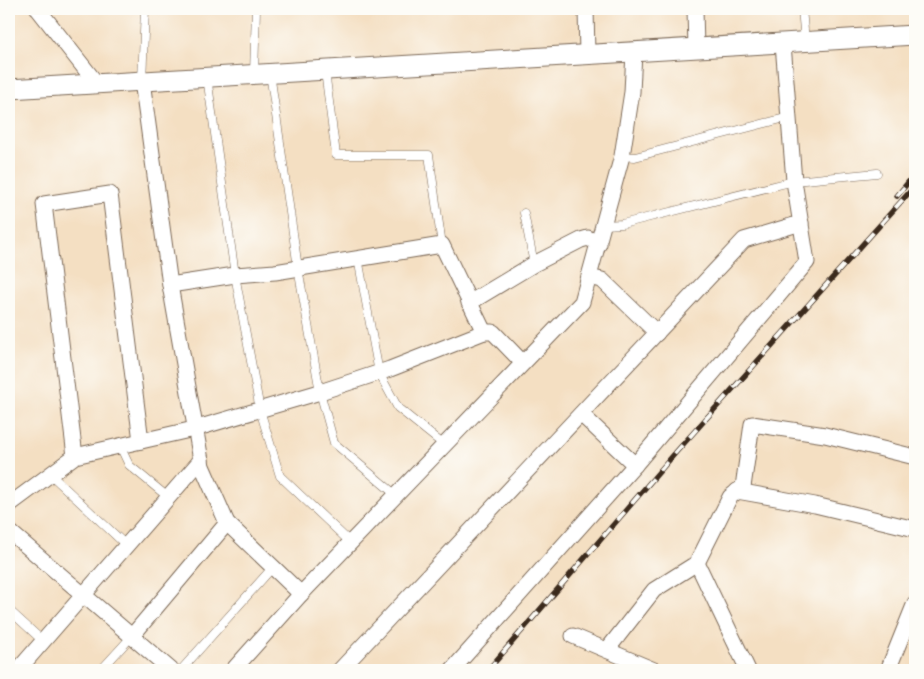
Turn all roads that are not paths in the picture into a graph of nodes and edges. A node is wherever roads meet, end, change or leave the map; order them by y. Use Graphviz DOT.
graph roads {
  1 [pos="38,9"];
  2 [pos="145,9"];
  3 [pos="256,9"];
  4 [pos="586,9"];
  5 [pos="695,9"];
  6 [pos="802,9"];
  7 [pos="915,35"];
  8 [pos="805,43"];
  9 [pos="783,44"];
  10 [pos="696,48"];
  11 [pos="634,52"];
  12 [pos="587,54"];
  13 [pos="325,70"];
  14 [pos="262,74"];
  15 [pos="207,77"];
  16 [pos="142,81"];
  17 [pos="97,84"];
  18 [pos="9,89"];
  19 [pos="789,117"];
  20 [pos="622,156"];
  21 [pos="876,173"];
  22 [pos="794,181"];
  23 [pos="524,213"];
  24 [pos="800,223"];
  25 [pos="604,225"];
  26 [pos="599,244"];
  27 [pos="442,245"];
  28 [pos="358,258"];
  29 [pos="534,264"];
  30 [pos="298,268"];
  31 [pos="235,275"];
  32 [pos="590,277"];
  33 [pos="170,285"];
  34 [pos="469,303"];
  35 [pos="484,332"];
  36 [pos="657,332"];
  37 [pos="523,363"];
  38 [pos="379,373"];
  39 [pos="320,392"];
  40 [pos="260,410"];
  41 [pos="581,414"];
  42 [pos="194,430"];
  43 [pos="140,441"];
  44 [pos="444,445"];
  45 [pos="120,446"];
  46 [pos="75,456"];
  47 [pos="915,456"];
  48 [pos="201,460"];
  49 [pos="635,465"];
  50 [pos="49,473"];
  51 [pos="737,491"];
  52 [pos="396,495"];
  53 [pos="169,498"];
  54 [pos="9,505"];
  55 [pos="227,523"];
  56 [pos="915,529"];
  57 [pos="9,531"];
  58 [pos="350,543"];
  59 [pos="128,547"];
  60 [pos="697,563"];
  61 [pos="273,567"];
  62 [pos="301,594"];
  63 [pos="85,595"];
  64 [pos="915,603"];
  65 [pos="9,610"];
  66 [pos="132,636"];
  67 [pos="572,636"];
  68 [pos="44,642"];
  69 [pos="607,650"];
  70 [pos="18,670"];
  71 [pos="102,670"];
  72 [pos="171,670"];
  73 [pos="181,670"];
  74 [pos="233,670"];
  75 [pos="340,670"];
  76 [pos="452,670"];
  77 [pos="654,670"];
  78 [pos="748,670"];
  79 [pos="888,670"];
  1 -- 17 [label="street"];
  2 -- 16 [label="lane"];
  3 -- 14 [label="lane"];
  4 -- 12 [label="street"];
  5 -- 10 [label="street"];
  6 -- 8 [label="lane"];
  7 -- 8 [label="street"];
  8 -- 9 [label="street"];
  9 -- 10 [label="street"];
  9 -- 19 [label="street"];
  10 -- 11 [label="street"];
  11 -- 12 [label="street"];
  11 -- 20 [label="street"];
  12 -- 13 [label="street"];
  13 -- 14 [label="street"];
  13 -- 27 [label="lane"];
  14 -- 15 [label="street"];
  14 -- 30 [label="lane"];
  15 -- 16 [label="street"];
  15 -- 31 [label="lane"];
  16 -- 17 [label="street"];
  16 -- 33 [label="street"];
  17 -- 18 [label="street"];
  19 -- 20 [label="lane"];
  19 -- 22 [label="street"];
  20 -- 25 [label="street"];
  21 -- 22 [label="lane"];
  22 -- 24 [label="street"];
  22 -- 25 [label="lane"];
  23 -- 29 [label="lane"];
  24 -- 36 [label="street"];
  24 -- 49 [label="street"];
  25 -- 26 [label="street"];
  26 -- 29 [label="street"];
  26 -- 32 [label="street"];
  27 -- 28 [label="street"];
  27 -- 34 [label="street"];
  28 -- 30 [label="street"];
  28 -- 38 [label="lane"];
  29 -- 34 [label="street"];
  30 -- 31 [label="street"];
  30 -- 39 [label="lane"];
  31 -- 33 [label="street"];
  31 -- 40 [label="lane"];
  32 -- 36 [label="street"];
  32 -- 37 [label="street"];
  33 -- 42 [label="street"];
  34 -- 35 [label="street"];
  35 -- 37 [label="street"];
  35 -- 38 [label="street"];
  36 -- 41 [label="street"];
  37 -- 44 [label="street"];
  38 -- 39 [label="street"];
  38 -- 44 [label="lane"];
  39 -- 40 [label="street"];
  39 -- 52 [label="lane"];
  40 -- 42 [label="street"];
  40 -- 58 [label="lane"];
  41 -- 49 [label="street"];
  41 -- 75 [label="street"];
  42 -- 43 [label="street"];
  42 -- 48 [label="street"];
  43 -- 45 [label="street"];
  43 -- 46 [label="street"];
  44 -- 52 [label="street"];
  45 -- 46 [label="street"];
  45 -- 53 [label="lane"];
  46 -- 50 [label="street"];
  47 -- 51 [label="street"];
  48 -- 53 [label="street"];
  48 -- 55 [label="street"];
  49 -- 76 [label="street"];
  50 -- 54 [label="street"];
  50 -- 59 [label="lane"];
  51 -- 56 [label="street"];
  51 -- 60 [label="street"];
  52 -- 58 [label="street"];
  53 -- 59 [label="street"];
  55 -- 61 [label="street"];
  55 -- 66 [label="street"];
  57 -- 63 [label="street"];
  58 -- 62 [label="street"];
  59 -- 63 [label="street"];
  60 -- 69 [label="street"];
  60 -- 78 [label="street"];
  61 -- 62 [label="street"];
  61 -- 73 [label="lane"];
  62 -- 74 [label="street"];
  63 -- 66 [label="street"];
  63 -- 68 [label="street"];
  64 -- 79 [label="street"];
  65 -- 68 [label="lane"];
  66 -- 71 [label="lane"];
  66 -- 72 [label="street"];
  67 -- 69 [label="street"];
  68 -- 70 [label="street"];
  69 -- 77 [label="street"];
}
